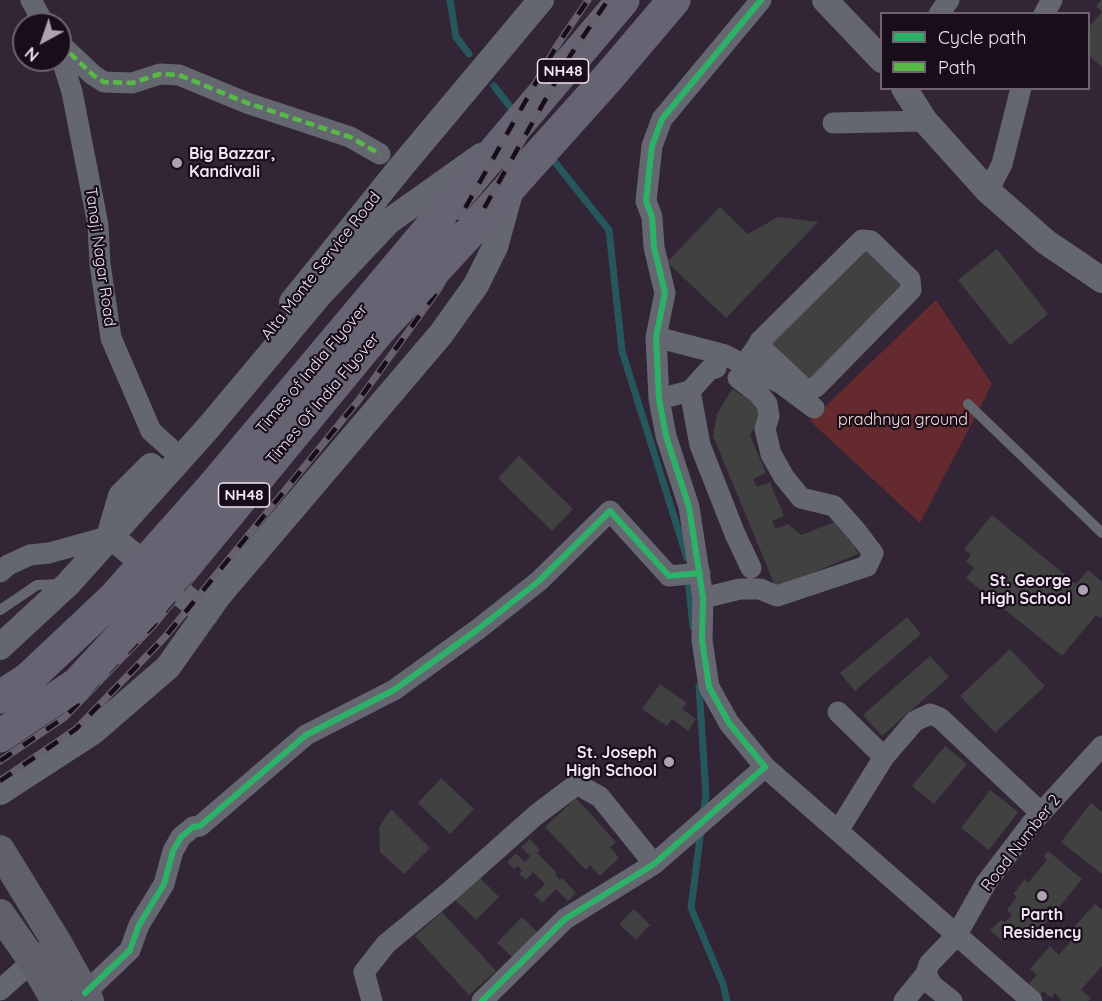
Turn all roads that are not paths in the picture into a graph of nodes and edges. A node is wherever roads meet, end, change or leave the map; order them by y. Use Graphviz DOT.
graph roads {
  1 [pos="541,0"];
  2 [pos="623,0"];
  3 [pos="674,0"];
  4 [pos="761,0"];
  5 [pos="825,0"];
  6 [pos="72,55"];
  7 [pos="880,58"];
  8 [pos="66,72"];
  9 [pos="905,90"];
  10 [pos="1020,90"];
  11 [pos="925,121"];
  12 [pos="833,123"];
  13 [pos="507,137"];
  14 [pos="380,154"];
  15 [pos="513,182"];
  16 [pos="988,190"];
  17 [pos="1102,280"];
  18 [pos="656,337"];
  19 [pos="758,345"];
  20 [pos="716,368"];
  21 [pos="741,372"];
  22 [pos="690,391"];
  23 [pos="659,399"];
  24 [pos="968,404"];
  25 [pos="814,408"];
  26 [pos="170,448"];
  27 [pos="719,494"];
  28 [pos="689,507"];
  29 [pos="1102,533"];
  30 [pos="110,536"];
  31 [pos="751,567"];
  32 [pos="0,572"];
  33 [pos="700,573"];
  34 [pos="68,584"];
  35 [pos="703,598"];
  36 [pos="0,610"];
  37 [pos="206,614"];
  38 [pos="0,647"];
  39 [pos="0,697"];
  40 [pos="838,712"];
  41 [pos="0,736"];
  42 [pos="1102,746"];
  43 [pos="884,757"];
  44 [pos="765,766"];
  45 [pos="0,792"];
  46 [pos="1041,813"];
  47 [pos="838,831"];
  48 [pos="0,850"];
  49 [pos="654,864"];
  50 [pos="0,914"];
  51 [pos="956,936"];
  52 [pos="56,941"];
  53 [pos="33,961"];
  54 [pos="926,974"];
  55 [pos="0,990"];
  56 [pos="87,997"];
  57 [pos="56,1001"];
  58 [pos="372,1001"];
  59 [pos="482,1001"];
  60 [pos="904,1001"];
  61 [pos="952,1001"];
  62 [pos="1032,1001"];
  1 -- 26 [label="street, Alta Monte Service Road"];
  2 -- 13 [label="highway, NH48"];
  3 -- 15 [label="highway, NH48"];
  4 -- 18 [label="street"];
  5 -- 7 [label="street"];
  6 -- 14 [label="street"];
  8 -- 26 [label="street, Tanaji Nagar Road"];
  9 -- 11 [label="street"];
  10 -- 16 [label="street"];
  11 -- 12 [label="street"];
  11 -- 16 [label="street"];
  13 -- 30 [label="street"];
  13 -- 39 [label="highway, Times of India Flyover / NH48, bridge"];
  15 -- 37 [label="street"];
  15 -- 41 [label="highway, Times Of India Flyover / NH48, bridge"];
  16 -- 17 [label="street"];
  18 -- 21 [label="street"];
  18 -- 23 [label="street"];
  19 -- 19 [label="street"];
  19 -- 21 [label="street"];
  20 -- 22 [label="street"];
  21 -- 25 [label="street"];
  21 -- 35 [label="street"];
  22 -- 23 [label="street"];
  22 -- 27 [label="street"];
  23 -- 28 [label="street"];
  24 -- 29 [label="lane"];
  26 -- 30 [label="street, Alta Monte Service Road"];
  27 -- 28 [label="street"];
  27 -- 31 [label="street"];
  28 -- 33 [label="street"];
  30 -- 32 [label="street"];
  30 -- 34 [label="street"];
  30 -- 37 [label="street"];
  33 -- 35 [label="street"];
  33 -- 56 [label="street"];
  34 -- 36 [label="lane"];
  34 -- 38 [label="street"];
  35 -- 44 [label="street"];
  37 -- 45 [label="street"];
  40 -- 43 [label="street"];
  42 -- 46 [label="street, Road Number 2"];
  43 -- 46 [label="street"];
  43 -- 47 [label="street"];
  44 -- 47 [label="street"];
  44 -- 49 [label="street"];
  46 -- 51 [label="street, Road Number 2"];
  47 -- 51 [label="street"];
  48 -- 52 [label="main road"];
  49 -- 58 [label="street"];
  49 -- 59 [label="street"];
  50 -- 53 [label="main road"];
  51 -- 54 [label="street, Road Number 2"];
  51 -- 62 [label="street"];
  52 -- 53 [label="street"];
  52 -- 56 [label="main road"];
  53 -- 55 [label="street"];
  53 -- 57 [label="main road"];
  54 -- 60 [label="street, Road Number 2"];
  54 -- 61 [label="street"];
}
